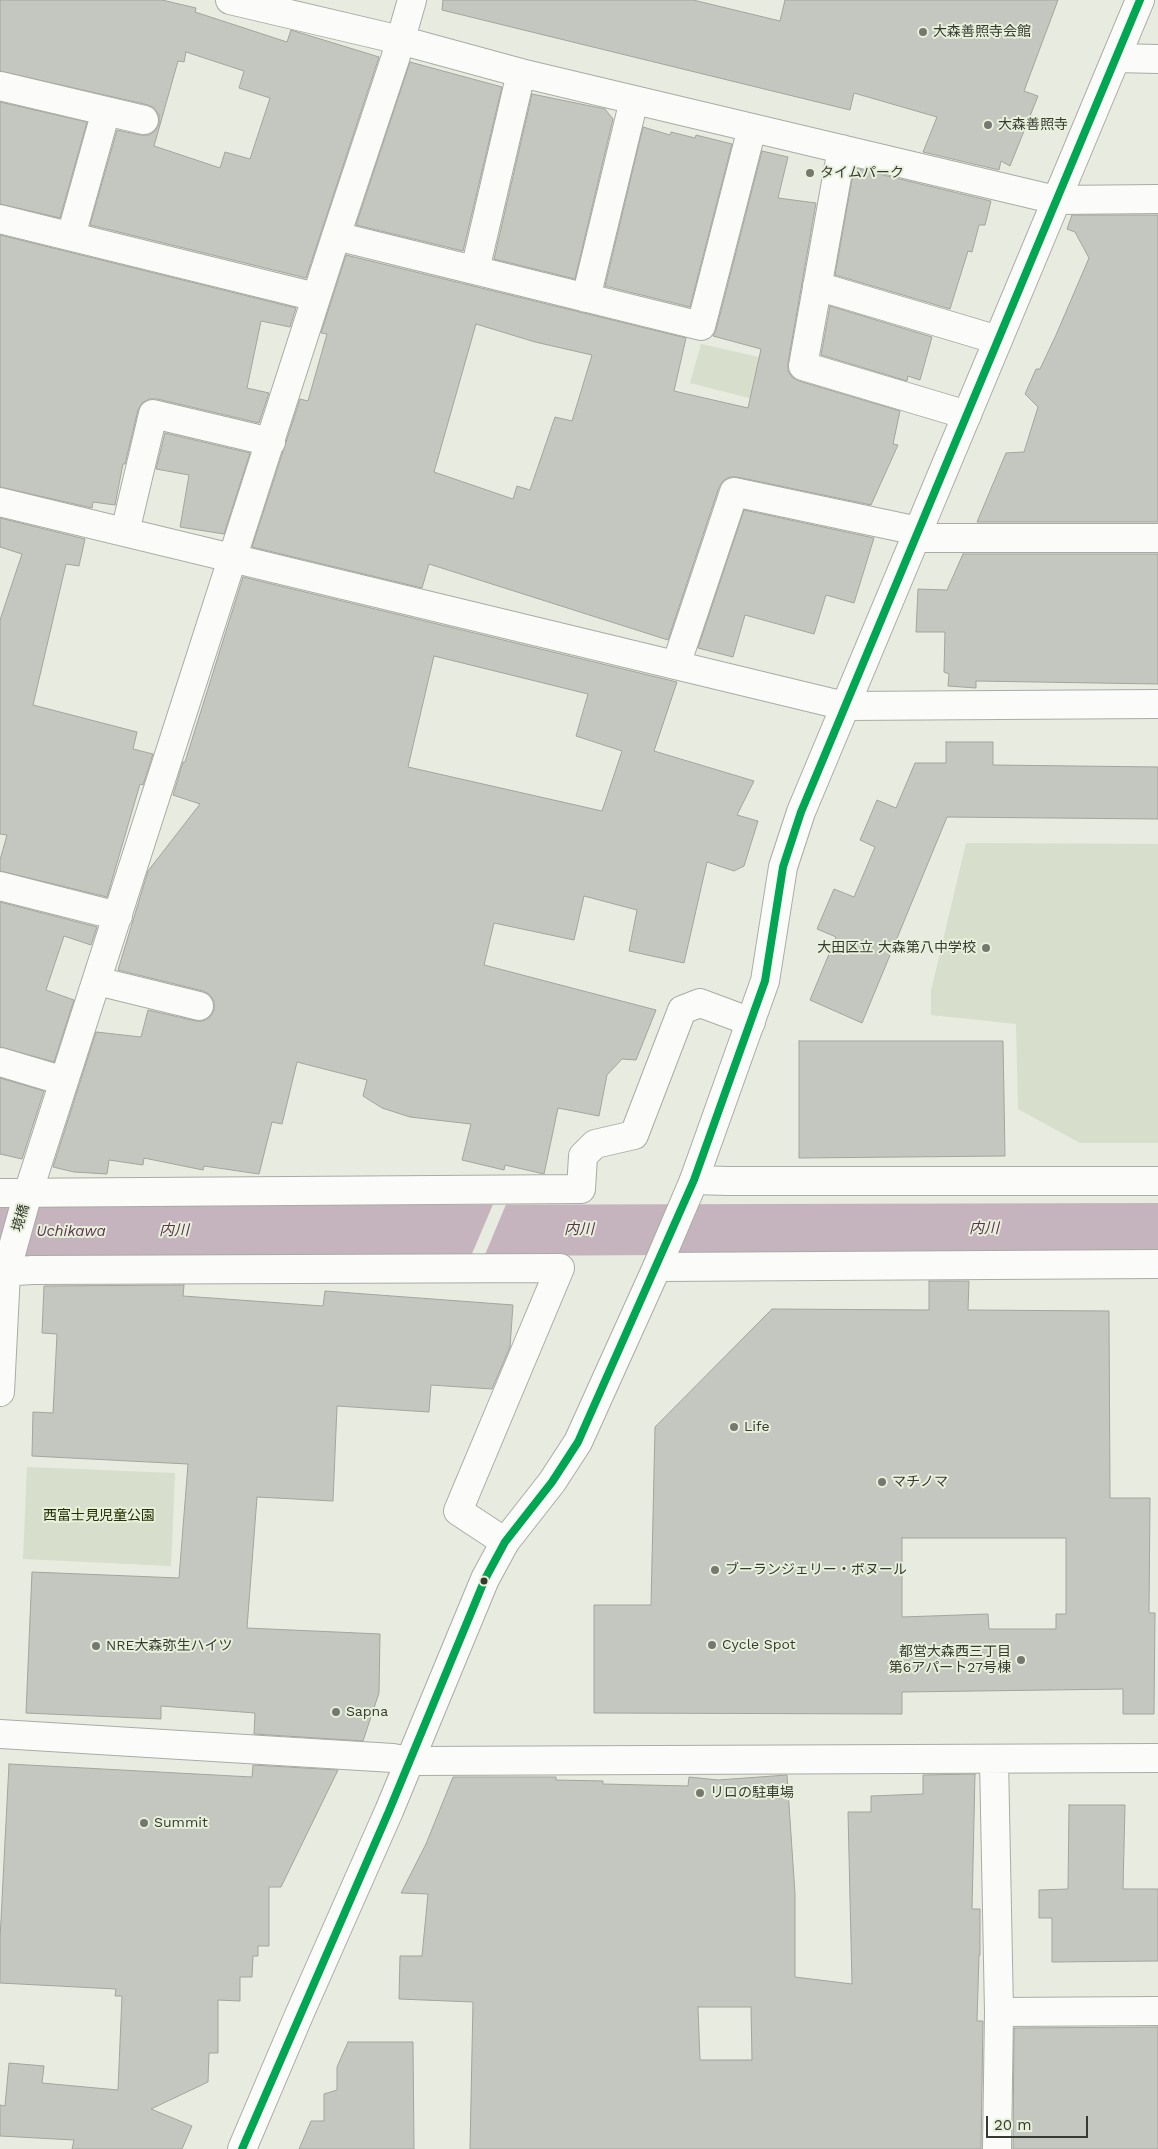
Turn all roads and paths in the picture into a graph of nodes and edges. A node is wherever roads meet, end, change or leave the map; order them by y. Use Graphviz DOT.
graph roads {
  1 [pos="230,0"];
  2 [pos="412,0"];
  3 [pos="1140,0"];
  4 [pos="400,40"];
  5 [pos="1116,58"];
  6 [pos="1158,59"];
  7 [pos="521,73"];
  8 [pos="0,86"];
  9 [pos="634,100"];
  10 [pos="106,111"];
  11 [pos="144,120"];
  12 [pos="752,128"];
  13 [pos="842,149"];
  14 [pos="1158,199"];
  15 [pos="1056,200"];
  16 [pos="0,219"];
  17 [pos="72,236"];
  18 [pos="336,236"];
  19 [pos="475,270"];
  20 [pos="817,286"];
  21 [pos="316,297"];
  22 [pos="586,298"];
  23 [pos="998,340"];
  24 [pos="967,415"];
  25 [pos="271,442"];
  26 [pos="0,502"];
  27 [pos="125,532"];
  28 [pos="917,535"];
  29 [pos="1158,538"];
  30 [pos="234,558"];
  31 [pos="676,665"];
  32 [pos="1158,704"];
  33 [pos="845,706"];
  34 [pos="0,886"];
  35 [pos="118,916"];
  36 [pos="97,981"];
  37 [pos="199,1006"];
  38 [pos="751,1022"];
  39 [pos="0,1062"];
  40 [pos="64,1081"];
  41 [pos="694,1180"];
  42 [pos="1158,1181"];
  43 [pos="0,1193"];
  44 [pos="28,1193"];
  45 [pos="1158,1264"];
  46 [pos="657,1267"];
  47 [pos="3,1272"];
  48 [pos="0,1392"];
  49 [pos="505,1542"];
  50 [pos="0,1734"];
  51 [pos="1158,1758"];
  52 [pos="994,1759"];
  53 [pos="410,1761"];
  54 [pos="1158,2011"];
  55 [pos="999,2012"];
  56 [pos="242,2149"];
  57 [pos="997,2149"];
  1 -- 4 [label="street"];
  2 -- 4 [label="street, 境橋"];
  3 -- 5 [label="street"];
  4 -- 7 [label="street"];
  4 -- 18 [label="street, 境橋"];
  5 -- 6 [label="street"];
  5 -- 15 [label="street"];
  7 -- 9 [label="street"];
  7 -- 19 [label="street"];
  8 -- 10 [label="street"];
  9 -- 12 [label="street"];
  9 -- 22 [label="street"];
  10 -- 11 [label="street"];
  10 -- 17 [label="street"];
  12 -- 13 [label="street"];
  12 -- 22 [label="street"];
  13 -- 15 [label="street"];
  13 -- 20 [label="street"];
  14 -- 15 [label="street"];
  15 -- 23 [label="street"];
  16 -- 17 [label="street"];
  17 -- 21 [label="street"];
  18 -- 19 [label="street"];
  18 -- 21 [label="street, 境橋"];
  19 -- 22 [label="street"];
  20 -- 23 [label="street"];
  20 -- 24 [label="street"];
  21 -- 25 [label="street, 境橋"];
  23 -- 24 [label="street"];
  24 -- 28 [label="street"];
  25 -- 27 [label="street"];
  25 -- 30 [label="street, 境橋"];
  26 -- 27 [label="street"];
  27 -- 30 [label="street"];
  28 -- 29 [label="street"];
  28 -- 31 [label="street"];
  28 -- 33 [label="street"];
  30 -- 31 [label="street"];
  30 -- 35 [label="street, 境橋"];
  31 -- 33 [label="street"];
  32 -- 33 [label="street"];
  33 -- 38 [label="street"];
  34 -- 35 [label="street"];
  35 -- 36 [label="street, 境橋"];
  36 -- 37 [label="street"];
  36 -- 40 [label="street, 境橋"];
  38 -- 41 [label="street"];
  38 -- 44 [label="street"];
  39 -- 40 [label="street"];
  40 -- 44 [label="street, 境橋"];
  41 -- 42 [label="street"];
  41 -- 46 [label="street"];
  43 -- 44 [label="street"];
  44 -- 47 [label="street, 境橋"];
  45 -- 46 [label="street"];
  46 -- 49 [label="street"];
  47 -- 48 [label="street, 境橋"];
  47 -- 49 [label="street"];
  49 -- 53 [label="street"];
  50 -- 53 [label="street"];
  51 -- 52 [label="street"];
  52 -- 53 [label="street"];
  52 -- 55 [label="street"];
  53 -- 56 [label="street"];
  54 -- 55 [label="street"];
  55 -- 57 [label="street"];
}
